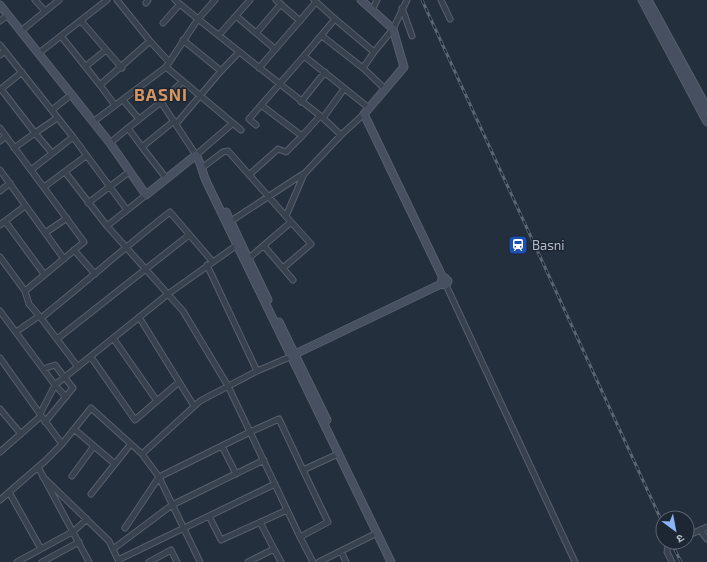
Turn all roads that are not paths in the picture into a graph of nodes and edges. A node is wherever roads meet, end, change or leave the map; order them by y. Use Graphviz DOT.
graph roads {
  1 [pos="35,0"];
  2 [pos="59,0"];
  3 [pos="107,0"];
  4 [pos="117,0"];
  5 [pos="215,0"];
  6 [pos="250,0"];
  7 [pos="361,0"];
  8 [pos="377,0"];
  9 [pos="407,0"];
  10 [pos="441,0"];
  11 [pos="642,0"];
  12 [pos="648,0"];
  13 [pos="315,1"];
  14 [pos="178,2"];
  15 [pos="279,2"];
  16 [pos="0,5"];
  17 [pos="402,8"];
  18 [pos="372,10"];
  19 [pos="45,11"];
  20 [pos="8,15"];
  21 [pos="236,16"];
  22 [pos="335,19"];
  23 [pos="450,19"];
  24 [pos="80,20"];
  25 [pos="198,20"];
  26 [pos="0,21"];
  27 [pos="300,21"];
  28 [pos="162,23"];
  29 [pos="393,29"];
  30 [pos="20,31"];
  31 [pos="257,32"];
  32 [pos="219,35"];
  33 [pos="61,36"];
  34 [pos="322,36"];
  35 [pos="412,36"];
  36 [pos="183,40"];
  37 [pos="150,41"];
  38 [pos="0,45"];
  39 [pos="275,49"];
  40 [pos="106,50"];
  41 [pos="5,51"];
  42 [pos="239,52"];
  43 [pos="374,52"];
  44 [pos="39,53"];
  45 [pos="0,55"];
  46 [pos="304,56"];
  47 [pos="167,64"];
  48 [pos="86,66"];
  49 [pos="122,68"];
  50 [pos="259,68"];
  51 [pos="363,68"];
  52 [pos="221,71"];
  53 [pos="22,72"];
  54 [pos="324,72"];
  55 [pos="182,82"];
  56 [pos="280,84"];
  57 [pos="100,85"];
  58 [pos="384,88"];
  59 [pos="0,89"];
  60 [pos="344,89"];
  61 [pos="72,94"];
  62 [pos="201,96"];
  63 [pos="123,100"];
  64 [pos="161,102"];
  65 [pos="301,102"];
  66 [pos="114,104"];
  67 [pos="261,105"];
  68 [pos="369,108"];
  69 [pos="707,108"];
  70 [pos="52,110"];
  71 [pos="364,114"];
  72 [pos="321,117"];
  73 [pos="57,118"];
  74 [pos="139,119"];
  75 [pos="93,122"];
  76 [pos="707,122"];
  77 [pos="175,123"];
  78 [pos="232,124"];
  79 [pos="256,125"];
  80 [pos="0,128"];
  81 [pos="128,128"];
  82 [pos="240,130"];
  83 [pos="35,133"];
  84 [pos="341,135"];
  85 [pos="6,136"];
  86 [pos="302,136"];
  87 [pos="73,137"];
  88 [pos="0,141"];
  89 [pos="110,143"];
  90 [pos="142,147"];
  91 [pos="14,148"];
  92 [pos="52,153"];
  93 [pos="196,154"];
  94 [pos="86,156"];
  95 [pos="203,168"];
  96 [pos="0,170"];
  97 [pos="31,170"];
  98 [pos="65,172"];
  99 [pos="129,172"];
  100 [pos="304,174"];
  101 [pos="249,175"];
  102 [pos="166,178"];
  103 [pos="10,183"];
  104 [pos="44,187"];
  105 [pos="109,188"];
  106 [pos="0,191"];
  107 [pos="146,195"];
  108 [pos="268,196"];
  109 [pos="88,203"];
  110 [pos="25,206"];
  111 [pos="127,210"];
  112 [pos="286,216"];
  113 [pos="67,218"];
  114 [pos="231,221"];
  115 [pos="291,222"];
  116 [pos="2,223"];
  117 [pos="107,226"];
  118 [pos="45,234"];
  119 [pos="189,235"];
  120 [pos="237,245"];
  121 [pos="264,246"];
  122 [pos="125,247"];
  123 [pos="74,250"];
  124 [pos="0,257"];
  125 [pos="249,258"];
  126 [pos="64,259"];
  127 [pos="212,261"];
  128 [pos="207,265"];
  129 [pos="283,268"];
  130 [pos="145,270"];
  131 [pos="44,274"];
  132 [pos="95,274"];
  133 [pos="293,280"];
  134 [pos="443,283"];
  135 [pos="25,291"];
  136 [pos="168,294"];
  137 [pos="0,311"];
  138 [pos="40,317"];
  139 [pos="139,317"];
  140 [pos="16,332"];
  141 [pos="113,338"];
  142 [pos="57,339"];
  143 [pos="293,355"];
  144 [pos="90,357"];
  145 [pos="0,358"];
  146 [pos="78,367"];
  147 [pos="43,369"];
  148 [pos="257,371"];
  149 [pos="65,377"];
  150 [pos="179,382"];
  151 [pos="55,386"];
  152 [pos="228,386"];
  153 [pos="66,397"];
  154 [pos="157,401"];
  155 [pos="194,406"];
  156 [pos="1,411"];
  157 [pos="40,415"];
  158 [pos="45,422"];
  159 [pos="74,429"];
  160 [pos="250,432"];
  161 [pos="21,434"];
  162 [pos="333,438"];
  163 [pos="62,444"];
  164 [pos="130,445"];
  165 [pos="94,446"];
  166 [pos="222,446"];
  167 [pos="0,452"];
  168 [pos="142,454"];
  169 [pos="338,454"];
  170 [pos="264,460"];
  171 [pos="115,464"];
  172 [pos="38,467"];
  173 [pos="303,470"];
  174 [pos="236,474"];
  175 [pos="72,476"];
  176 [pos="159,476"];
  177 [pos="43,477"];
  178 [pos="275,484"];
  179 [pos="9,492"];
  180 [pos="92,494"];
  181 [pos="0,500"];
  182 [pos="172,505"];
  183 [pos="287,510"];
  184 [pos="209,516"];
  185 [pos="87,519"];
  186 [pos="260,522"];
  187 [pos="707,527"];
  188 [pos="124,528"];
  189 [pos="183,528"];
  190 [pos="700,530"];
  191 [pos="74,531"];
  192 [pos="695,532"];
  193 [pos="377,533"];
  194 [pos="300,536"];
  195 [pos="707,539"];
  196 [pos="80,542"];
  197 [pos="41,549"];
  198 [pos="113,549"];
  199 [pos="274,549"];
  200 [pos="667,550"];
  201 [pos="341,552"];
  202 [pos="119,561"];
  203 [pos="17,562"];
  204 [pos="42,562"];
  205 [pos="90,562"];
  206 [pos="149,562"];
  207 [pos="177,562"];
  208 [pos="200,562"];
  209 [pos="248,562"];
  210 [pos="281,562"];
  211 [pos="313,562"];
  212 [pos="319,562"];
  213 [pos="346,562"];
  214 [pos="391,562"];
  215 [pos="396,562"];
  216 [pos="575,562"];
  217 [pos="672,562"];
  1 -- 19 [label="street"];
  2 -- 19 [label="street"];
  3 -- 24 [label="street"];
  4 -- 37 [label="street"];
  5 -- 25 [label="street"];
  6 -- 21 [label="street"];
  7 -- 18 [label="street"];
  8 -- 18 [label="street"];
  9 -- 17 [label="street"];
  10 -- 23 [label="street"];
  11 -- 76 [label="street"];
  12 -- 69 [label="street"];
  13 -- 22 [label="street"];
  13 -- 27 [label="street"];
  14 -- 25 [label="street"];
  14 -- 28 [label="street"];
  15 -- 27 [label="street"];
  15 -- 31 [label="street"];
  16 -- 20 [label="street"];
  17 -- 29 [label="street"];
  17 -- 35 [label="street"];
  18 -- 29 [label="street"];
  19 -- 30 [label="street"];
  20 -- 26 [label="street"];
  20 -- 30 [label="street"];
  21 -- 31 [label="street"];
  21 -- 32 [label="street"];
  22 -- 34 [label="street"];
  22 -- 43 [label="street"];
  24 -- 33 [label="street"];
  24 -- 40 [label="street"];
  25 -- 32 [label="street"];
  25 -- 36 [label="street"];
  27 -- 39 [label="street"];
  29 -- 43 [label="street"];
  29 -- 58 [label="street"];
  30 -- 44 [label="street"];
  31 -- 39 [label="street"];
  32 -- 42 [label="street"];
  33 -- 44 [label="street"];
  33 -- 48 [label="street"];
  34 -- 46 [label="street"];
  34 -- 51 [label="street"];
  36 -- 47 [label="street"];
  36 -- 52 [label="street"];
  37 -- 47 [label="street"];
  37 -- 49 [label="street"];
  38 -- 41 [label="street"];
  39 -- 50 [label="street"];
  40 -- 48 [label="street"];
  40 -- 49 [label="street"];
  41 -- 45 [label="street"];
  41 -- 53 [label="street"];
  42 -- 50 [label="street"];
  42 -- 52 [label="street"];
  43 -- 51 [label="street"];
  44 -- 61 [label="street"];
  46 -- 54 [label="street"];
  46 -- 56 [label="street"];
  47 -- 55 [label="street"];
  47 -- 63 [label="street"];
  48 -- 57 [label="street"];
  49 -- 57 [label="street"];
  50 -- 56 [label="street"];
  51 -- 58 [label="street"];
  52 -- 62 [label="street"];
  53 -- 59 [label="street"];
  53 -- 70 [label="street"];
  54 -- 60 [label="street"];
  54 -- 65 [label="street"];
  55 -- 62 [label="street"];
  55 -- 64 [label="street"];
  56 -- 65 [label="street"];
  56 -- 67 [label="street"];
  57 -- 66 [label="street"];
  58 -- 68 [label="street"];
  59 -- 83 [label="street"];
  60 -- 68 [label="street"];
  60 -- 72 [label="street"];
  61 -- 70 [label="street"];
  61 -- 75 [label="street"];
  62 -- 77 [label="street"];
  62 -- 78 [label="street"];
  63 -- 66 [label="street"];
  63 -- 74 [label="street"];
  64 -- 74 [label="street"];
  64 -- 77 [label="street"];
  65 -- 72 [label="street"];
  66 -- 75 [label="street"];
  67 -- 79 [label="street"];
  67 -- 86 [label="street"];
  68 -- 71 [label="street"];
  70 -- 73 [label="street"];
  71 -- 84 [label="street"];
  71 -- 134 [label="street"];
  72 -- 84 [label="street"];
  72 -- 86 [label="street"];
  73 -- 83 [label="street"];
  73 -- 87 [label="street"];
  74 -- 81 [label="street"];
  75 -- 89 [label="street"];
  77 -- 90 [label="street"];
  77 -- 93 [label="street"];
  78 -- 82 [label="street"];
  78 -- 93 [label="street"];
  80 -- 85 [label="street"];
  81 -- 89 [label="street"];
  81 -- 90 [label="street"];
  83 -- 91 [label="street"];
  83 -- 92 [label="street"];
  84 -- 100 [label="street"];
  85 -- 88 [label="street"];
  85 -- 91 [label="street"];
  86 -- 101 [label="street"];
  87 -- 92 [label="street"];
  87 -- 94 [label="street"];
  89 -- 99 [label="street"];
  90 -- 102 [label="street"];
  91 -- 97 [label="street"];
  92 -- 97 [label="street"];
  93 -- 95 [label="street"];
  93 -- 102 [label="street"];
  94 -- 98 [label="street"];
  94 -- 105 [label="street"];
  95 -- 101 [label="street"];
  95 -- 114 [label="street"];
  95 -- 120 [label="street"];
  96 -- 103 [label="street"];
  97 -- 104 [label="street"];
  98 -- 104 [label="street"];
  98 -- 109 [label="street"];
  99 -- 105 [label="street"];
  99 -- 107 [label="street"];
  100 -- 108 [label="street"];
  100 -- 112 [label="street"];
  101 -- 108 [label="street"];
  102 -- 107 [label="street"];
  103 -- 106 [label="street"];
  103 -- 110 [label="street"];
  104 -- 113 [label="street"];
  105 -- 109 [label="street"];
  105 -- 111 [label="street"];
  107 -- 111 [label="street"];
  108 -- 112 [label="street"];
  108 -- 114 [label="street"];
  109 -- 117 [label="street"];
  110 -- 116 [label="street"];
  110 -- 118 [label="street"];
  111 -- 117 [label="street"];
  112 -- 115 [label="street"];
  113 -- 118 [label="street"];
  113 -- 123 [label="street"];
  114 -- 125 [label="street"];
  115 -- 121 [label="street"];
  115 -- 129 [label="street"];
  116 -- 131 [label="street"];
  117 -- 122 [label="street"];
  118 -- 126 [label="street"];
  119 -- 122 [label="street"];
  119 -- 127 [label="street"];
  119 -- 130 [label="street"];
  120 -- 127 [label="street"];
  120 -- 143 [label="street"];
  121 -- 125 [label="street"];
  121 -- 129 [label="street"];
  122 -- 130 [label="street"];
  122 -- 132 [label="street"];
  123 -- 126 [label="street"];
  123 -- 132 [label="street"];
  124 -- 135 [label="street"];
  125 -- 143 [label="street"];
  126 -- 131 [label="street"];
  127 -- 128 [label="street"];
  128 -- 136 [label="street"];
  128 -- 148 [label="street"];
  129 -- 133 [label="street"];
  130 -- 136 [label="street"];
  130 -- 142 [label="street"];
  131 -- 135 [label="street"];
  132 -- 138 [label="street"];
  134 -- 143 [label="street"];
  134 -- 216 [label="street"];
  135 -- 138 [label="street"];
  136 -- 139 [label="street"];
  136 -- 152 [label="street"];
  137 -- 140 [label="street"];
  138 -- 140 [label="street"];
  138 -- 142 [label="street"];
  139 -- 141 [label="street"];
  139 -- 150 [label="street"];
  140 -- 147 [label="street"];
  141 -- 144 [label="street"];
  141 -- 154 [label="street"];
  142 -- 146 [label="street"];
  143 -- 148 [label="street"];
  143 -- 162 [label="street"];
  144 -- 146 [label="street"];
  144 -- 154 [label="street"];
  145 -- 157 [label="street"];
  146 -- 149 [label="street"];
  147 -- 149 [label="street"];
  147 -- 151 [label="street"];
  148 -- 152 [label="street"];
  149 -- 151 [label="street"];
  149 -- 153 [label="street"];
  150 -- 154 [label="street"];
  150 -- 155 [label="street"];
  151 -- 153 [label="street"];
  151 -- 157 [label="street"];
  152 -- 155 [label="street"];
  152 -- 160 [label="street"];
  153 -- 158 [label="street"];
  155 -- 168 [label="street"];
  156 -- 161 [label="street"];
  157 -- 158 [label="street"];
  157 -- 161 [label="street"];
  158 -- 163 [label="street"];
  159 -- 163 [label="street"];
  159 -- 164 [label="street"];
  159 -- 165 [label="street"];
  160 -- 166 [label="street"];
  160 -- 170 [label="street"];
  160 -- 173 [label="street"];
  161 -- 167 [label="street"];
  162 -- 169 [label="street"];
  162 -- 215 [label="street"];
  163 -- 172 [label="street"];
  164 -- 168 [label="street"];
  164 -- 171 [label="street"];
  165 -- 171 [label="street"];
  165 -- 175 [label="street"];
  166 -- 174 [label="street"];
  166 -- 176 [label="street"];
  168 -- 176 [label="street"];
  169 -- 173 [label="street"];
  169 -- 193 [label="street"];
  170 -- 174 [label="street"];
  170 -- 178 [label="street"];
  171 -- 180 [label="street"];
  172 -- 177 [label="street"];
  172 -- 179 [label="street"];
  173 -- 194 [label="street"];
  174 -- 182 [label="street"];
  176 -- 182 [label="street"];
  176 -- 188 [label="street"];
  177 -- 185 [label="street"];
  177 -- 191 [label="street"];
  178 -- 183 [label="street"];
  178 -- 184 [label="street"];
  179 -- 181 [label="street"];
  179 -- 197 [label="street"];
  182 -- 189 [label="street"];
  182 -- 198 [label="street"];
  183 -- 186 [label="street"];
  183 -- 194 [label="street"];
  184 -- 186 [label="street"];
  184 -- 189 [label="street"];
  185 -- 191 [label="street"];
  185 -- 198 [label="street"];
  186 -- 199 [label="street"];
  187 -- 190 [label="street"];
  189 -- 202 [label="street"];
  189 -- 208 [label="street"];
  190 -- 192 [label="street"];
  190 -- 195 [label="street"];
  191 -- 196 [label="street"];
  191 -- 197 [label="street"];
  193 -- 201 [label="street"];
  193 -- 214 [label="street"];
  194 -- 211 [label="street"];
  196 -- 204 [label="street"];
  196 -- 205 [label="street"];
  197 -- 203 [label="street"];
  198 -- 202 [label="street"];
  199 -- 209 [label="street"];
  199 -- 210 [label="street"];
  200 -- 217 [label="street"];
  201 -- 212 [label="street"];
  201 -- 213 [label="street"];
  206 -- 207 [label="street"];
}
